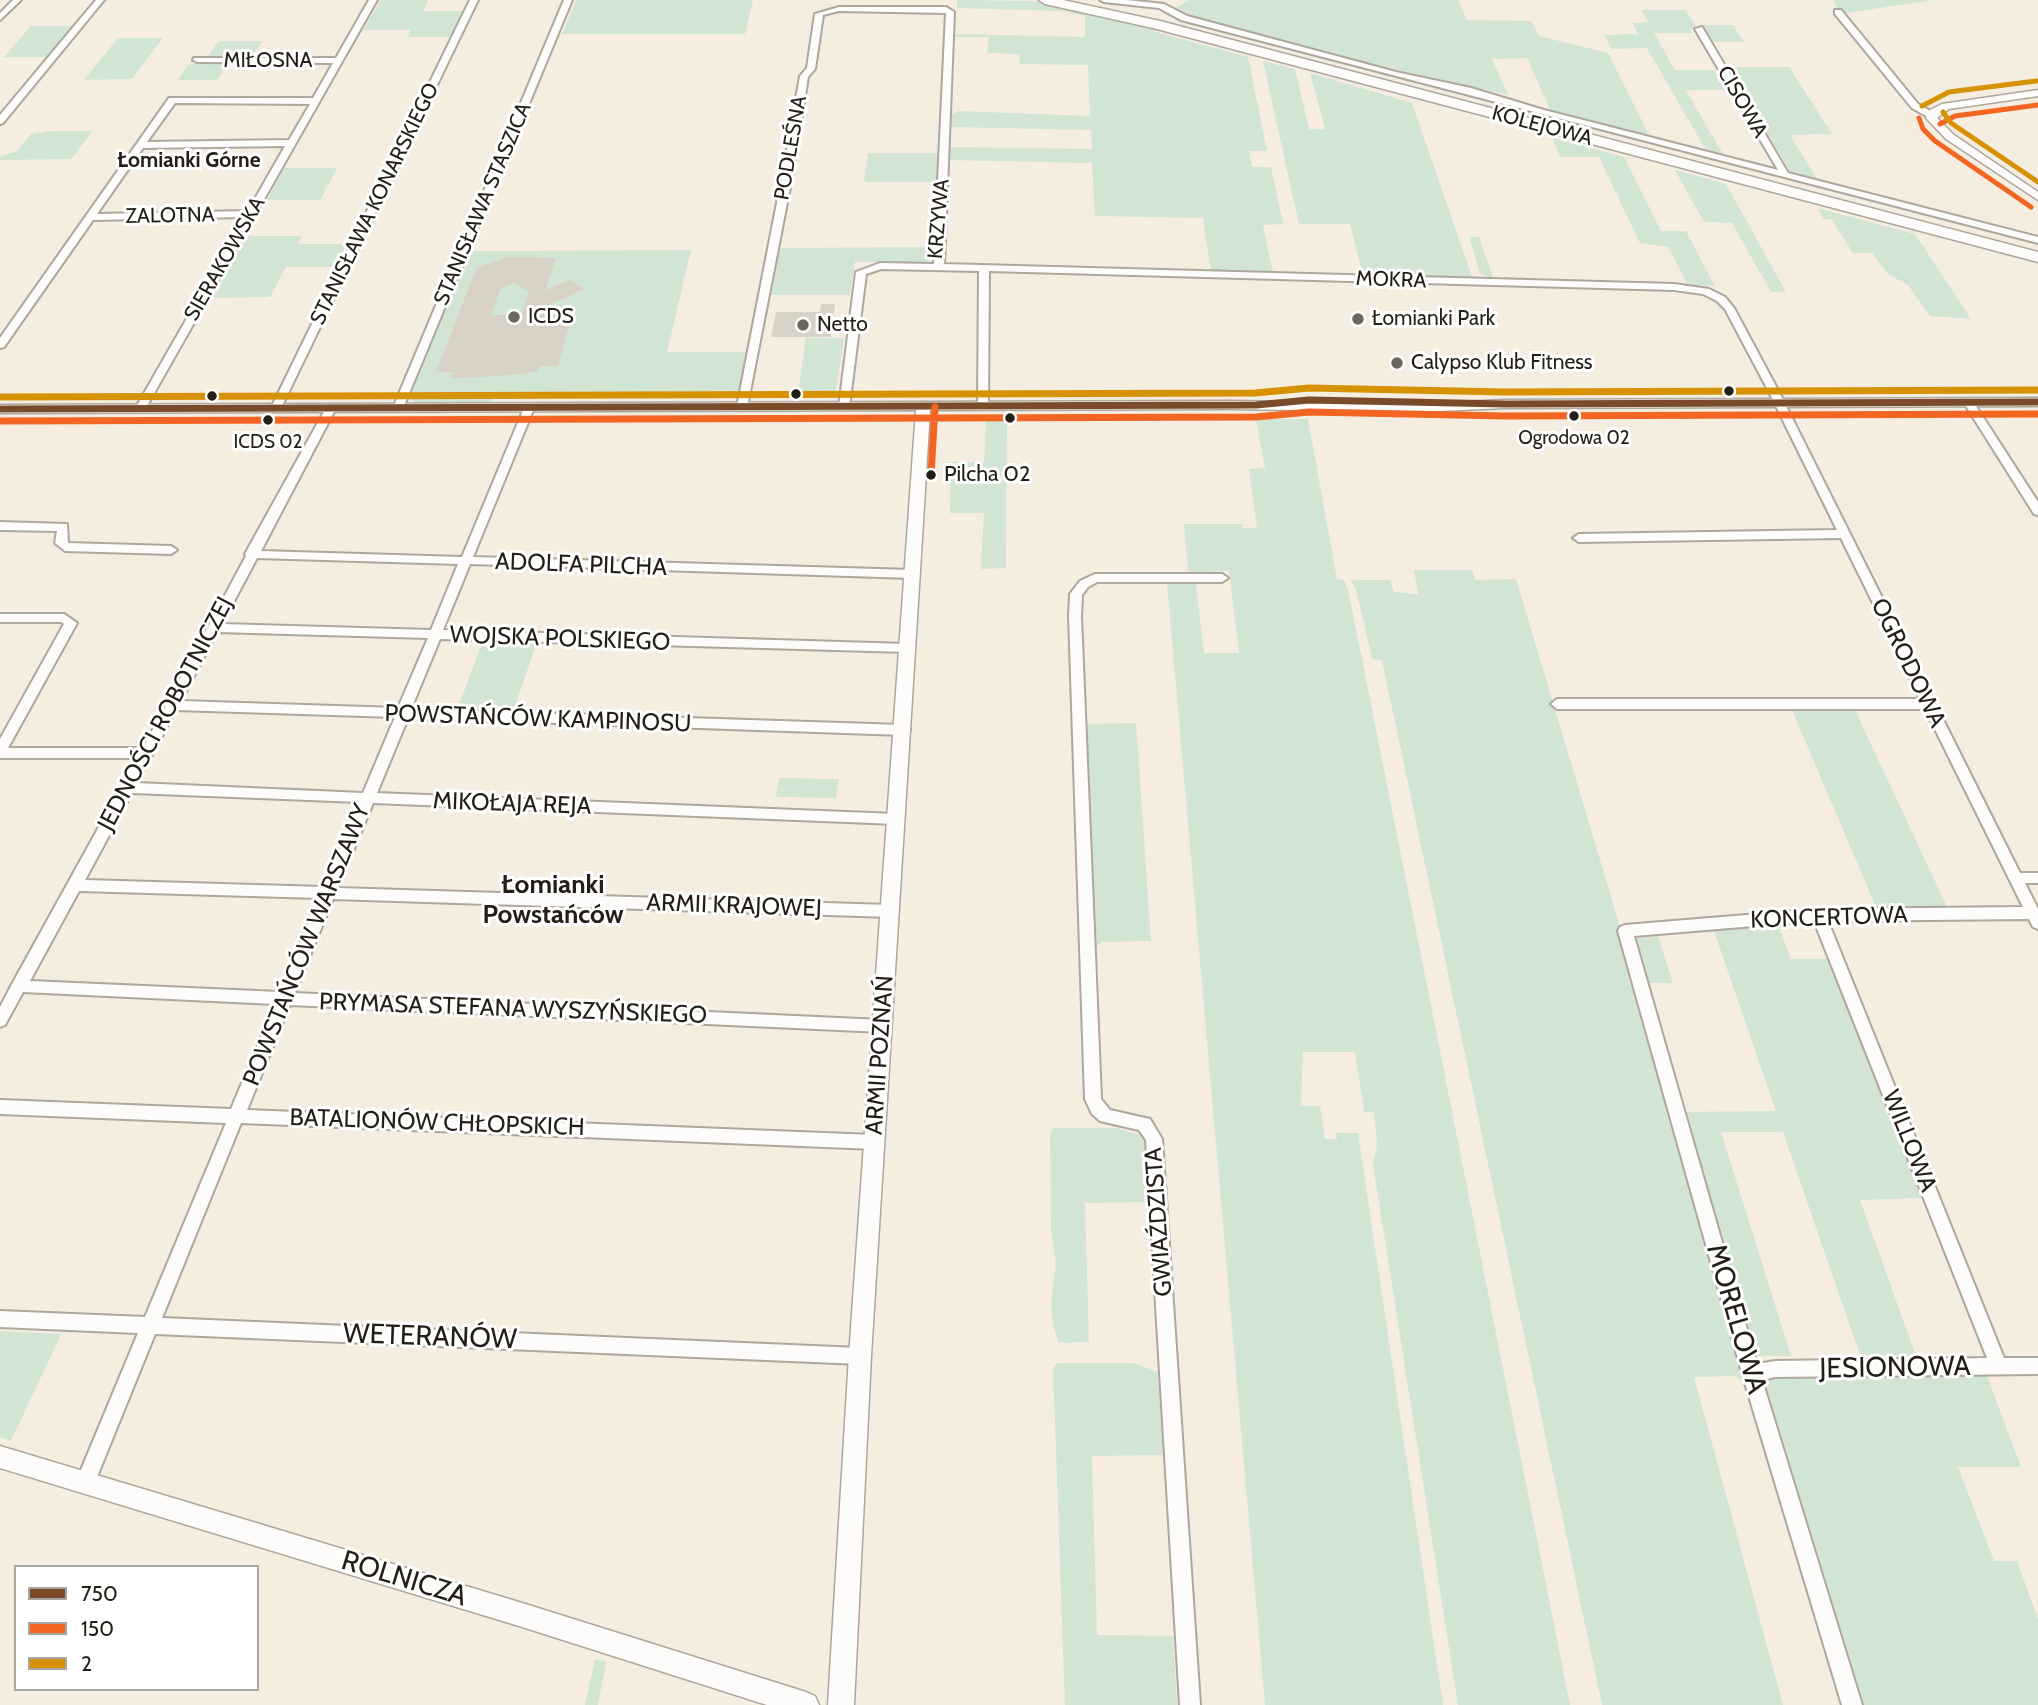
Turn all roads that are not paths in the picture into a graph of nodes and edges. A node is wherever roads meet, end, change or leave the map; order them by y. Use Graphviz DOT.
graph roads {
  1 [pos="16,0"];
  2 [pos="100,0"];
  3 [pos="373,0"];
  4 [pos="474,0"];
  5 [pos="568,0"];
  6 [pos="1045,0"];
  7 [pos="1082,0"];
  8 [pos="1104,0"];
  9 [pos="1110,1"];
  10 [pos="942,8"];
  11 [pos="1838,12"];
  12 [pos="0,18"];
  13 [pos="1182,21"];
  14 [pos="1699,29"];
  15 [pos="197,60"];
  16 [pos="339,61"];
  17 [pos="2038,93"];
  18 [pos="316,101"];
  19 [pos="1931,115"];
  20 [pos="0,121"];
  21 [pos="291,143"];
  22 [pos="141,145"];
  23 [pos="1785,175"];
  24 [pos="2038,197"];
  25 [pos="250,214"];
  26 [pos="90,217"];
  27 [pos="2038,240"];
  28 [pos="2038,248"];
  29 [pos="2038,257"];
  30 [pos="939,267"];
  31 [pos="984,268"];
  32 [pos="0,345"];
  33 [pos="2038,402"];
  34 [pos="1779,403"];
  35 [pos="1969,403"];
  36 [pos="923,406"];
  37 [pos="983,406"];
  38 [pos="741,407"];
  39 [pos="844,407"];
  40 [pos="276,408"];
  41 [pos="331,408"];
  42 [pos="398,408"];
  43 [pos="529,408"];
  44 [pos="140,409"];
  45 [pos="0,410"];
  46 [pos="2038,511"];
  47 [pos="0,526"];
  48 [pos="1845,534"];
  49 [pos="1579,538"];
  50 [pos="171,550"];
  51 [pos="251,554"];
  52 [pos="467,561"];
  53 [pos="912,574"];
  54 [pos="1222,578"];
  55 [pos="0,618"];
  56 [pos="213,628"];
  57 [pos="437,635"];
  58 [pos="907,648"];
  59 [pos="1928,704"];
  60 [pos="172,705"];
  61 [pos="1557,705"];
  62 [pos="403,714"];
  63 [pos="903,730"];
  64 [pos="0,752"];
  65 [pos="146,753"];
  66 [pos="128,788"];
  67 [pos="368,798"];
  68 [pos="895,819"];
  69 [pos="2014,878"];
  70 [pos="2038,878"];
  71 [pos="74,885"];
  72 [pos="328,893"];
  73 [pos="890,911"];
  74 [pos="1819,915"];
  75 [pos="2036,918"];
  76 [pos="1625,931"];
  77 [pos="18,986"];
  78 [pos="284,999"];
  79 [pos="0,1020"];
  80 [pos="882,1026"];
  81 [pos="0,1107"];
  82 [pos="237,1115"];
  83 [pos="874,1142"];
  84 [pos="0,1319"];
  85 [pos="150,1326"];
  86 [pos="860,1356"];
  87 [pos="2038,1366"];
  88 [pos="1999,1367"];
  89 [pos="1751,1373"];
  90 [pos="0,1457"];
  91 [pos="85,1482"];
  92 [pos="806,1705"];
  93 [pos="841,1705"];
  94 [pos="1191,1705"];
  95 [pos="1852,1705"];
  1 -- 12 [label="street"];
  2 -- 20 [label="street"];
  3 -- 16 [label="street, SIERAKOWSKA"];
  4 -- 40 [label="street, STANISŁAWA KONARSKIEGO"];
  5 -- 42 [label="street, STANISŁAWA STASZICA"];
  6 -- 29 [label="highway, KOLEJOWA"];
  7 -- 13 [label="highway, KOLEJOWA"];
  8 -- 9 [label="street"];
  9 -- 13 [label="highway"];
  10 -- 30 [label="street, KRZYWA"];
  10 -- 38 [label="street, PODLEŚNA"];
  11 -- 19 [label="street"];
  13 -- 23 [label="street"];
  13 -- 28 [label="highway, KOLEJOWA"];
  14 -- 23 [label="street, CISOWA"];
  15 -- 16 [label="street, MIŁOSNA"];
  16 -- 18 [label="street, SIERAKOWSKA"];
  17 -- 19 [label="street"];
  18 -- 21 [label="street, SIERAKOWSKA"];
  18 -- 22 [label="street"];
  19 -- 24 [label="street"];
  21 -- 22 [label="street"];
  21 -- 25 [label="street, SIERAKOWSKA"];
  22 -- 26 [label="street"];
  23 -- 27 [label="street"];
  25 -- 26 [label="street, ZALOTNA"];
  25 -- 44 [label="street, SIERAKOWSKA"];
  26 -- 32 [label="street"];
  30 -- 31 [label="street, MOKRA"];
  30 -- 39 [label="street, KRZYWA"];
  31 -- 34 [label="street, MOKRA"];
  31 -- 37 [label="street"];
  33 -- 35 [label="street"];
  34 -- 35 [label="street"];
  34 -- 37 [label="street"];
  34 -- 48 [label="street, OGRODOWA"];
  35 -- 46 [label="street"];
  36 -- 37 [label="street"];
  36 -- 39 [label="street"];
  36 -- 53 [label="street, ARMII POZNAŃ"];
  38 -- 39 [label="street"];
  38 -- 43 [label="street"];
  40 -- 41 [label="street"];
  40 -- 44 [label="street"];
  41 -- 42 [label="street"];
  41 -- 51 [label="street, JEDNOŚCI ROBOTNICZEJ"];
  42 -- 43 [label="street"];
  43 -- 52 [label="street, POWSTAŃCÓW WARSZAWY"];
  44 -- 45 [label="street"];
  47 -- 50 [label="street"];
  48 -- 49 [label="street"];
  48 -- 59 [label="street, OGRODOWA"];
  51 -- 52 [label="street, ADOLFA PILCHA"];
  51 -- 56 [label="street, JEDNOŚCI ROBOTNICZEJ"];
  52 -- 53 [label="street, ADOLFA PILCHA"];
  52 -- 57 [label="street, POWSTAŃCÓW WARSZAWY"];
  53 -- 58 [label="street, ARMII POZNAŃ"];
  54 -- 94 [label="street, GWIAŹDZISTA"];
  55 -- 64 [label="street"];
  56 -- 57 [label="street, WOJSKA POLSKIEGO"];
  56 -- 60 [label="street, JEDNOŚCI ROBOTNICZEJ"];
  57 -- 58 [label="street, WOJSKA POLSKIEGO"];
  57 -- 62 [label="street, POWSTAŃCÓW WARSZAWY"];
  58 -- 63 [label="street, ARMII POZNAŃ"];
  59 -- 61 [label="street"];
  59 -- 69 [label="street, OGRODOWA"];
  60 -- 62 [label="street, POWSTAŃCÓW KAMPINOSU"];
  60 -- 65 [label="street, JEDNOŚCI ROBOTNICZEJ"];
  62 -- 63 [label="street, POWSTAŃCÓW KAMPINOSU"];
  62 -- 67 [label="street, POWSTAŃCÓW WARSZAWY"];
  63 -- 68 [label="street, ARMII POZNAŃ"];
  64 -- 65 [label="street"];
  65 -- 66 [label="street, JEDNOŚCI ROBOTNICZEJ"];
  66 -- 67 [label="street, MIKOŁAJA REJA"];
  66 -- 71 [label="street, JEDNOŚCI ROBOTNICZEJ"];
  67 -- 68 [label="street, MIKOŁAJA REJA"];
  67 -- 72 [label="street, POWSTAŃCÓW WARSZAWY"];
  68 -- 73 [label="street, ARMII POZNAŃ"];
  69 -- 70 [label="street"];
  69 -- 75 [label="street, OGRODOWA"];
  71 -- 72 [label="street, ARMII KRAJOWEJ"];
  71 -- 77 [label="street, JEDNOŚCI ROBOTNICZEJ"];
  72 -- 73 [label="street, ARMII KRAJOWEJ"];
  72 -- 78 [label="street, POWSTAŃCÓW WARSZAWY"];
  73 -- 80 [label="street, ARMII POZNAŃ"];
  74 -- 75 [label="street, KONCERTOWA"];
  74 -- 76 [label="street, KONCERTOWA"];
  74 -- 88 [label="street, WILLOWA"];
  76 -- 89 [label="street, MORELOWA"];
  77 -- 78 [label="street, PRYMASA STEFANA WYSZYŃSKIEGO"];
  77 -- 79 [label="street, JEDNOŚCI ROBOTNICZEJ"];
  78 -- 80 [label="street, PRYMASA STEFANA WYSZYŃSKIEGO"];
  78 -- 82 [label="street, POWSTAŃCÓW WARSZAWY"];
  80 -- 83 [label="street, ARMII POZNAŃ"];
  81 -- 82 [label="street, BATALIONÓW CHŁOPSKICH"];
  82 -- 83 [label="street, BATALIONÓW CHŁOPSKICH"];
  82 -- 85 [label="street, POWSTAŃCÓW WARSZAWY"];
  83 -- 86 [label="street, ARMII POZNAŃ"];
  84 -- 85 [label="street, WETERANÓW"];
  85 -- 86 [label="street, WETERANÓW"];
  85 -- 91 [label="street, POWSTAŃCÓW WARSZAWY"];
  86 -- 93 [label="street, ARMII POZNAŃ"];
  87 -- 88 [label="street, JESIONOWA"];
  88 -- 89 [label="street, JESIONOWA"];
  89 -- 95 [label="street, MORELOWA"];
  90 -- 91 [label="street, ROLNICZA"];
  91 -- 92 [label="street, ROLNICZA"];
}
